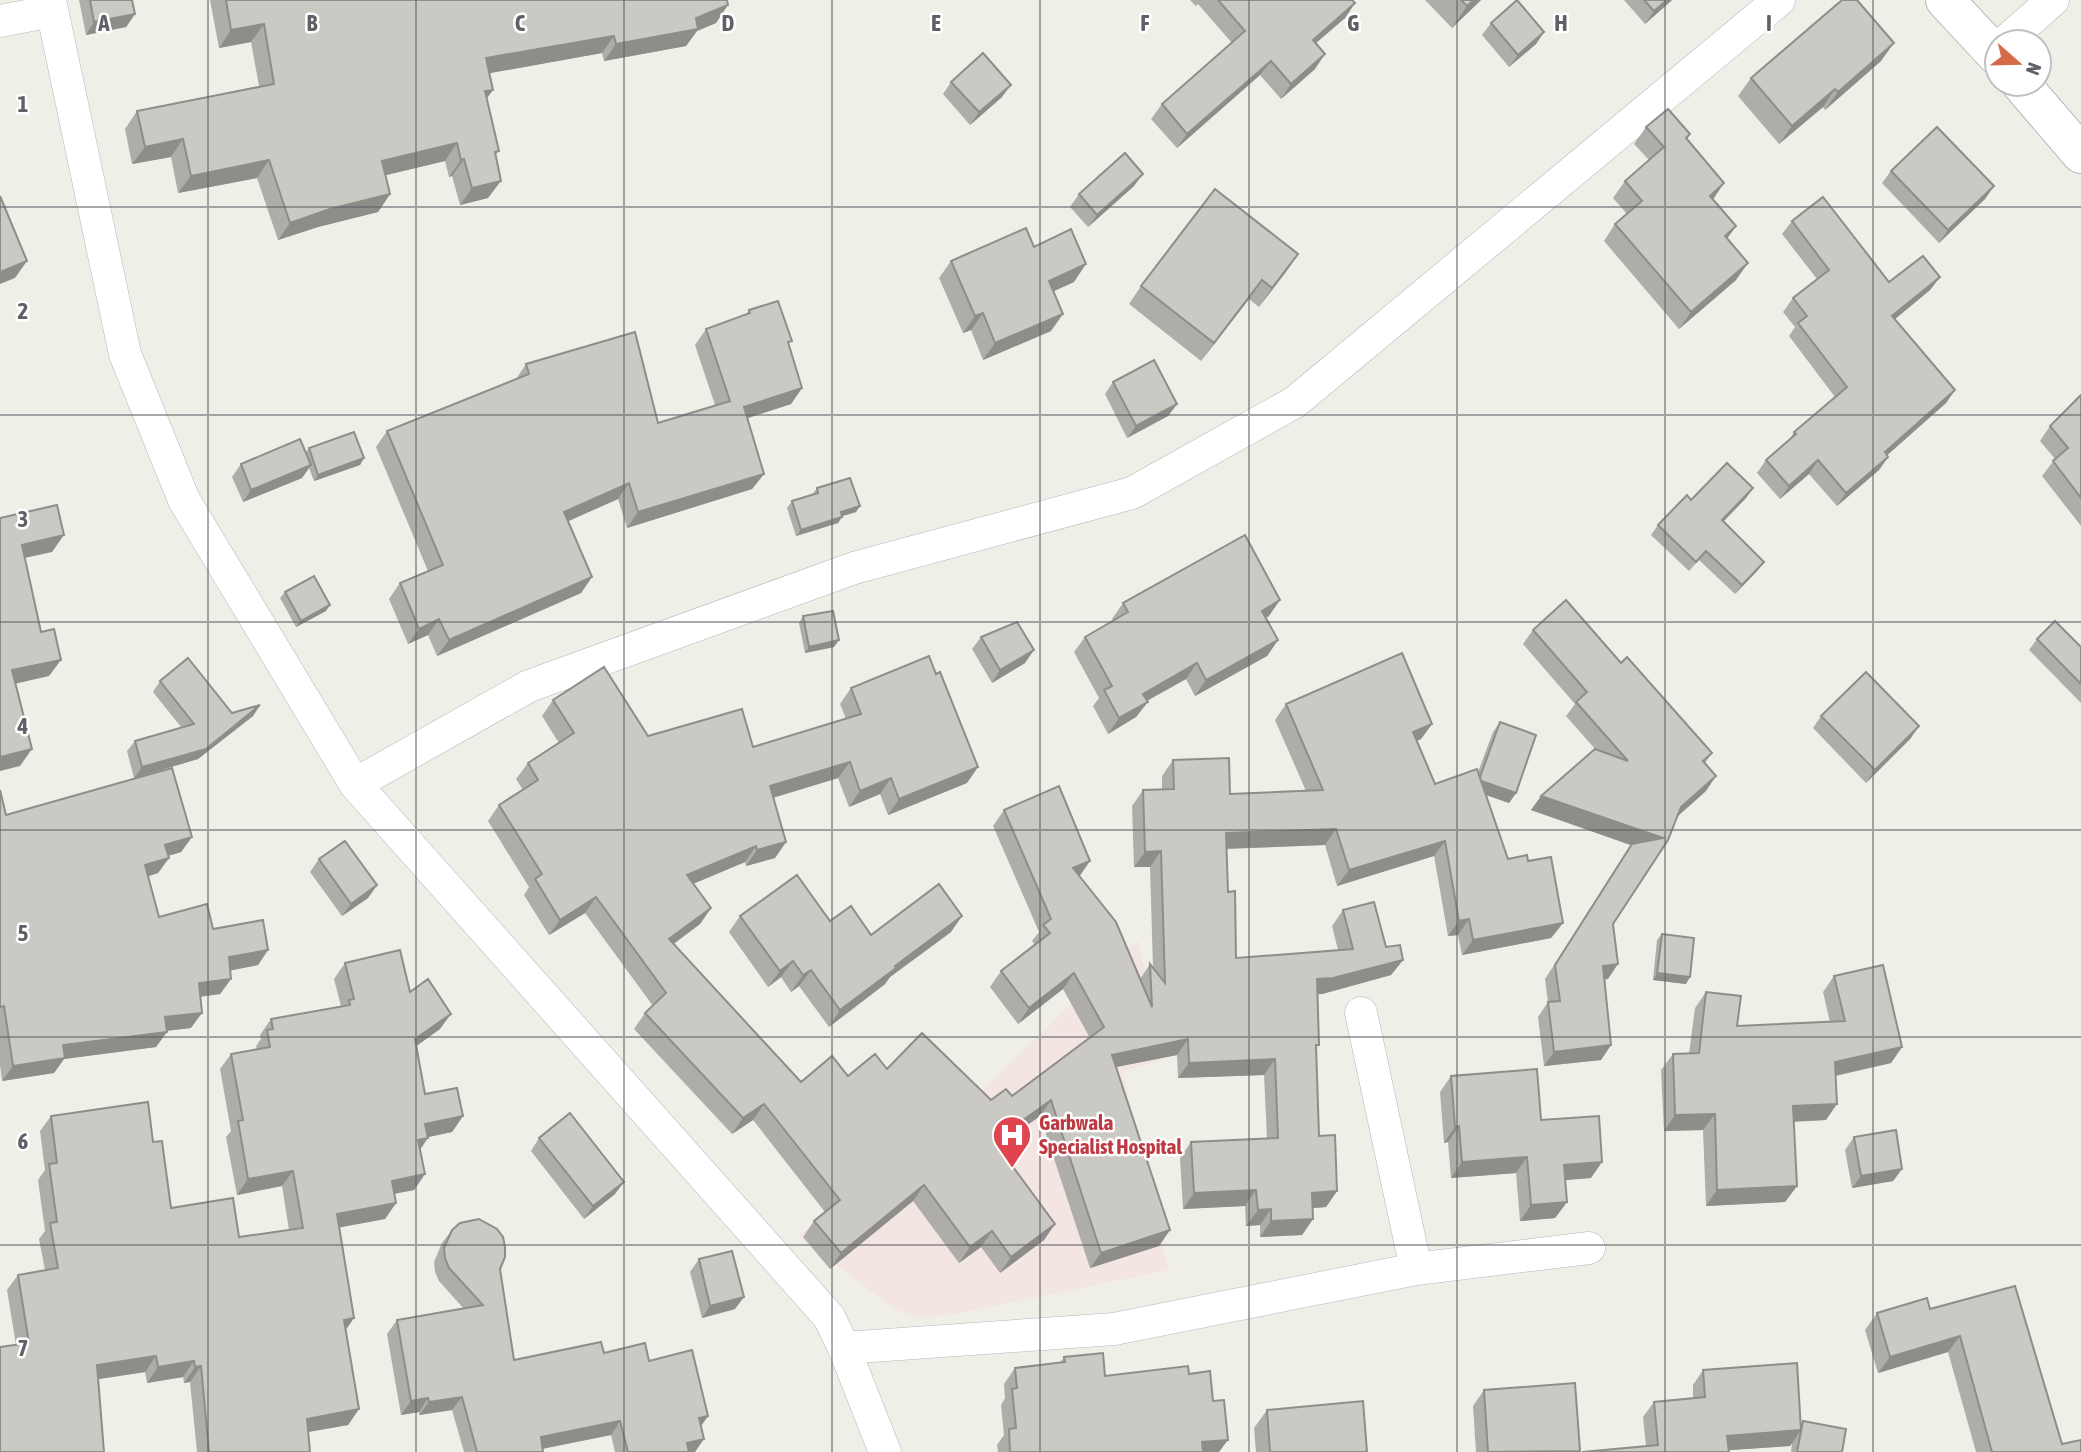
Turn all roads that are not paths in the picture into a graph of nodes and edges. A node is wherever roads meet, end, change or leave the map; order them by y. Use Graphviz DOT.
graph roads {
  1 [pos="1779,0"];
  2 [pos="1945,0"];
  3 [pos="2053,0"];
  4 [pos="51,6"];
  5 [pos="0,21"];
  6 [pos="2022,28"];
  7 [pos="1983,36"];
  8 [pos="2033,98"];
  9 [pos="2081,154"];
  10 [pos="355,785"];
  11 [pos="1361,1013"];
  12 [pos="1590,1248"];
  13 [pos="1416,1269"];
  14 [pos="844,1348"];
  15 [pos="885,1452"];
  1 -- 10 [label="street"];
  2 -- 7 [label="street"];
  3 -- 6 [label="street"];
  4 -- 5 [label="street"];
  4 -- 10 [label="street"];
  8 -- 9 [label="street"];
  10 -- 14 [label="street"];
  11 -- 13 [label="street"];
  12 -- 13 [label="street"];
  13 -- 14 [label="street"];
  14 -- 15 [label="street"];
}
